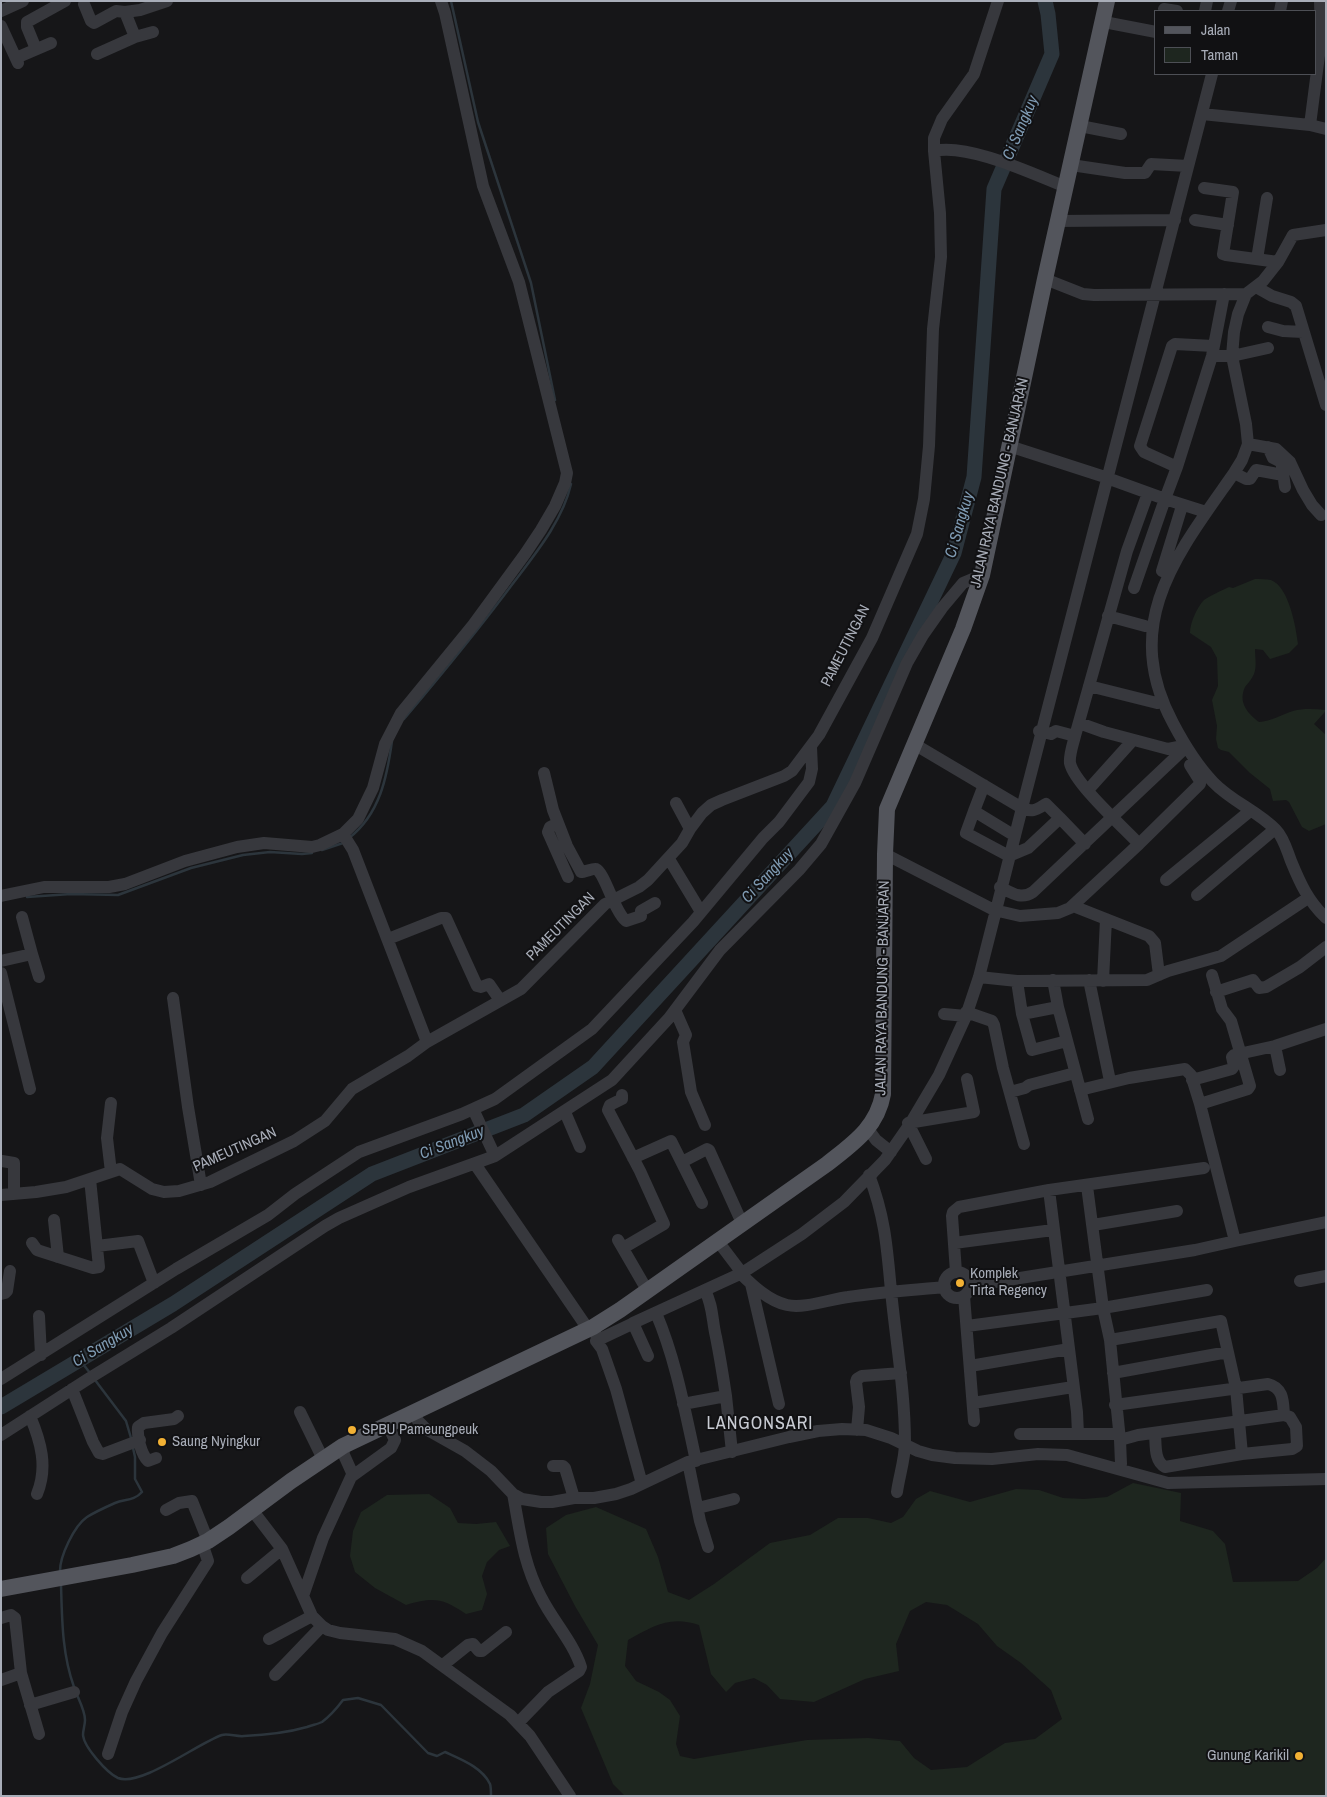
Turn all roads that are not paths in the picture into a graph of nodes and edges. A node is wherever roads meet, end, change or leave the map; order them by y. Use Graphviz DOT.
graph roads {
  1 [pos="23,1"];
  2 [pos="64,1"];
  3 [pos="167,1"];
  4 [pos="441,1"];
  5 [pos="998,1"];
  6 [pos="1107,1"];
  7 [pos="1320,1"];
  8 [pos="84,2"];
  9 [pos="2,9"];
  10 [pos="125,12"];
  11 [pos="1104,22"];
  12 [pos="1,26"];
  13 [pos="153,32"];
  14 [pos="1154,32"];
  15 [pos="135,37"];
  16 [pos="1323,40"];
  17 [pos="51,43"];
  18 [pos="36,49"];
  19 [pos="97,54"];
  20 [pos="1212,75"];
  21 [pos="1202,114"];
  22 [pos="1310,125"];
  23 [pos="1080,126"];
  24 [pos="1326,129"];
  25 [pos="1121,134"];
  26 [pos="934,151"];
  27 [pos="1071,165"];
  28 [pos="1188,166"];
  29 [pos="1066,187"];
  30 [pos="1204,188"];
  31 [pos="1267,198"];
  32 [pos="1175,220"];
  33 [pos="1196,220"];
  34 [pos="1058,221"];
  35 [pos="1228,225"];
  36 [pos="1326,230"];
  37 [pos="1257,259"];
  38 [pos="1278,262"];
  39 [pos="1045,279"];
  40 [pos="1251,290"];
  41 [pos="1156,294"];
  42 [pos="1224,294"];
  43 [pos="1268,327"];
  44 [pos="1303,332"];
  45 [pos="1268,348"];
  46 [pos="1213,351"];
  47 [pos="1232,356"];
  48 [pos="1326,405"];
  49 [pos="1248,444"];
  50 [pos="1009,446"];
  51 [pos="1268,447"];
  52 [pos="1177,467"];
  53 [pos="1234,473"];
  54 [pos="1108,478"];
  55 [pos="1148,493"];
  56 [pos="1165,499"];
  57 [pos="1182,506"];
  58 [pos="1206,512"];
  59 [pos="1321,515"];
  60 [pos="982,575"];
  61 [pos="1134,588"];
  62 [pos="1108,616"];
  63 [pos="1145,626"];
  64 [pos="1089,686"];
  65 [pos="1157,703"];
  66 [pos="1079,723"];
  67 [pos="1041,731"];
  68 [pos="1075,736"];
  69 [pos="1133,740"];
  70 [pos="914,744"];
  71 [pos="811,747"];
  72 [pos="1179,749"];
  73 [pos="544,773"];
  74 [pos="984,785"];
  75 [pos="1088,790"];
  76 [pos="676,803"];
  77 [pos="1022,808"];
  78 [pos="974,811"];
  79 [pos="1250,811"];
  80 [pos="1112,817"];
  81 [pos="1060,818"];
  82 [pos="558,823"];
  83 [pos="690,829"];
  84 [pos="1275,829"];
  85 [pos="1015,836"];
  86 [pos="346,838"];
  87 [pos="1085,844"];
  88 [pos="1139,844"];
  89 [pos="884,854"];
  90 [pos="1009,856"];
  91 [pos="669,859"];
  92 [pos="568,877"];
  93 [pos="1166,880"];
  94 [pos="1002,887"];
  95 [pos="1197,895"];
  96 [pos="1,896"];
  97 [pos="1308,898"];
  98 [pos="612,900"];
  99 [pos="655,903"];
  100 [pos="1073,906"];
  101 [pos="995,910"];
  102 [pos="701,912"];
  103 [pos="22,917"];
  104 [pos="1326,918"];
  105 [pos="1106,920"];
  106 [pos="388,939"];
  107 [pos="1326,947"];
  108 [pos="32,954"];
  109 [pos="1,961"];
  110 [pos="1,973"];
  111 [pos="1159,975"];
  112 [pos="1212,975"];
  113 [pos="39,976"];
  114 [pos="979,977"];
  115 [pos="1053,980"];
  116 [pos="1089,980"];
  117 [pos="1017,981"];
  118 [pos="1103,981"];
  119 [pos="1216,992"];
  120 [pos="173,998"];
  121 [pos="500,1000"];
  122 [pos="1058,1007"];
  123 [pos="675,1010"];
  124 [pos="944,1014"];
  125 [pos="967,1014"];
  126 [pos="1022,1014"];
  127 [pos="1326,1029"];
  128 [pos="427,1042"];
  129 [pos="1067,1042"];
  130 [pos="1275,1046"];
  131 [pos="1241,1053"];
  132 [pos="1280,1070"];
  133 [pos="1075,1072"];
  134 [pos="967,1079"];
  135 [pos="1192,1080"];
  136 [pos="1110,1081"];
  137 [pos="30,1088"];
  138 [pos="1080,1090"];
  139 [pos="1010,1092"];
  140 [pos="622,1095"];
  141 [pos="111,1103"];
  142 [pos="1200,1104"];
  143 [pos="474,1111"];
  144 [pos="565,1112"];
  145 [pos="1088,1119"];
  146 [pos="910,1124"];
  147 [pos="706,1125"];
  148 [pos="868,1129"];
  149 [pos="1024,1144"];
  150 [pos="580,1146"];
  151 [pos="891,1152"];
  152 [pos="494,1154"];
  153 [pos="633,1158"];
  154 [pos="926,1159"];
  155 [pos="2,1161"];
  156 [pos="682,1162"];
  157 [pos="475,1164"];
  158 [pos="1204,1168"];
  159 [pos="111,1172"];
  160 [pos="872,1174"];
  161 [pos="90,1179"];
  162 [pos="201,1185"];
  163 [pos="1087,1186"];
  164 [pos="1049,1190"];
  165 [pos="8,1194"];
  166 [pos="702,1203"];
  167 [pos="1177,1211"];
  168 [pos="54,1220"];
  169 [pos="1326,1222"];
  170 [pos="742,1223"];
  171 [pos="1093,1225"];
  172 [pos="1053,1230"];
  173 [pos="717,1240"];
  174 [pos="1236,1241"];
  175 [pos="32,1243"];
  176 [pos="954,1243"];
  177 [pos="97,1246"];
  178 [pos="58,1257"];
  179 [pos="1098,1266"];
  180 [pos="1059,1270"];
  181 [pos="10,1271"];
  182 [pos="956,1272"];
  183 [pos="742,1273"];
  184 [pos="1326,1276"];
  185 [pos="1300,1281"];
  186 [pos="154,1283"];
  187 [pos="751,1284"];
  188 [pos="945,1287"];
  189 [pos="647,1290"];
  190 [pos="708,1290"];
  191 [pos="1208,1290"];
  192 [pos="967,1291"];
  193 [pos="891,1292"];
  194 [pos="1,1294"];
  195 [pos="1103,1308"];
  196 [pos="659,1312"];
  197 [pos="1064,1313"];
  198 [pos="39,1316"];
  199 [pos="636,1322"];
  200 [pos="967,1326"];
  201 [pos="593,1332"];
  202 [pos="1110,1340"];
  203 [pos="1069,1349"];
  204 [pos="1228,1352"];
  205 [pos="41,1355"];
  206 [pos="648,1356"];
  207 [pos="970,1366"];
  208 [pos="901,1373"];
  209 [pos="1113,1373"];
  210 [pos="1,1379"];
  211 [pos="1073,1387"];
  212 [pos="1236,1388"];
  213 [pos="72,1389"];
  214 [pos="726,1396"];
  215 [pos="973,1403"];
  216 [pos="683,1404"];
  217 [pos="779,1404"];
  218 [pos="1115,1404"];
  219 [pos="300,1412"];
  220 [pos="414,1412"];
  221 [pos="1284,1415"];
  222 [pos="30,1416"];
  223 [pos="178,1416"];
  224 [pos="974,1421"];
  225 [pos="392,1422"];
  226 [pos="1240,1422"];
  227 [pos="857,1430"];
  228 [pos="1020,1434"];
  229 [pos="1078,1434"];
  230 [pos="1155,1434"];
  231 [pos="1,1435"];
  232 [pos="1119,1437"];
  233 [pos="135,1441"];
  234 [pos="905,1445"];
  235 [pos="343,1446"];
  236 [pos="732,1452"];
  237 [pos="1242,1454"];
  238 [pos="156,1458"];
  239 [pos="323,1459"];
  240 [pos="692,1462"];
  241 [pos="1121,1464"];
  242 [pos="553,1466"];
  243 [pos="353,1475"];
  244 [pos="1326,1479"];
  245 [pos="642,1484"];
  246 [pos="897,1492"];
  247 [pos="37,1494"];
  248 [pos="513,1494"];
  249 [pos="574,1498"];
  250 [pos="734,1499"];
  251 [pos="698,1508"];
  252 [pos="254,1509"];
  253 [pos="166,1510"];
  254 [pos="205,1542"];
  255 [pos="708,1547"];
  256 [pos="282,1549"];
  257 [pos="247,1578"];
  258 [pos="1,1588"];
  259 [pos="303,1596"];
  260 [pos="312,1616"];
  261 [pos="1,1618"];
  262 [pos="322,1626"];
  263 [pos="506,1632"];
  264 [pos="269,1638"];
  265 [pos="443,1665"];
  266 [pos="21,1673"];
  267 [pos="275,1676"];
  268 [pos="1,1680"];
  269 [pos="74,1692"];
  270 [pos="30,1705"];
  271 [pos="518,1723"];
  272 [pos="39,1734"];
  273 [pos="108,1754"];
  274 [pos="570,1796"];
  1 -- 9 [label="street"];
  2 -- 18 [label="street"];
  3 -- 10 [label="street"];
  4 -- 86 [label="street"];
  5 -- 26 [label="street, PAMEUTINGAN"];
  6 -- 11 [label="main road, JALAN RAYA BANDUNG - BANJARAN"];
  7 -- 16 [label="street"];
  8 -- 10 [label="street"];
  10 -- 15 [label="street"];
  11 -- 14 [label="street"];
  11 -- 23 [label="main road, JALAN RAYA BANDUNG - BANJARAN"];
  12 -- 18 [label="street"];
  13 -- 15 [label="street"];
  15 -- 19 [label="street"];
  16 -- 22 [label="street"];
  17 -- 18 [label="street"];
  20 -- 21 [label="street"];
  21 -- 22 [label="street"];
  21 -- 28 [label="street"];
  22 -- 24 [label="street"];
  23 -- 25 [label="street"];
  23 -- 27 [label="main road, JALAN RAYA BANDUNG - BANJARAN"];
  26 -- 29 [label="street"];
  26 -- 71 [label="street, PAMEUTINGAN"];
  27 -- 28 [label="street"];
  27 -- 29 [label="main road, JALAN RAYA BANDUNG - BANJARAN"];
  28 -- 32 [label="street"];
  29 -- 34 [label="main road, JALAN RAYA BANDUNG - BANJARAN"];
  30 -- 35 [label="street"];
  31 -- 37 [label="street"];
  32 -- 34 [label="street"];
  32 -- 41 [label="street"];
  33 -- 35 [label="street"];
  34 -- 39 [label="main road, JALAN RAYA BANDUNG - BANJARAN"];
  35 -- 37 [label="street"];
  36 -- 38 [label="street"];
  37 -- 38 [label="street"];
  38 -- 40 [label="street"];
  39 -- 41 [label="street"];
  39 -- 50 [label="main road, JALAN RAYA BANDUNG - BANJARAN"];
  40 -- 42 [label="street"];
  40 -- 44 [label="street"];
  40 -- 47 [label="street"];
  41 -- 42 [label="street"];
  41 -- 54 [label="street"];
  42 -- 46 [label="street"];
  43 -- 44 [label="street"];
  44 -- 48 [label="street"];
  45 -- 47 [label="street"];
  46 -- 47 [label="street"];
  46 -- 52 [label="street"];
  46 -- 52 [label="street"];
  47 -- 49 [label="street"];
  49 -- 51 [label="street"];
  49 -- 53 [label="street"];
  50 -- 54 [label="street"];
  50 -- 60 [label="main road, JALAN RAYA BANDUNG - BANJARAN"];
  51 -- 53 [label="street"];
  51 -- 59 [label="street"];
  52 -- 56 [label="street"];
  53 -- 58 [label="street"];
  54 -- 55 [label="street"];
  54 -- 67 [label="street"];
  55 -- 56 [label="street"];
  55 -- 62 [label="street"];
  56 -- 57 [label="street"];
  56 -- 61 [label="street"];
  57 -- 58 [label="street"];
  57 -- 63 [label="street"];
  58 -- 79 [label="street"];
  60 -- 70 [label="main road, JALAN RAYA BANDUNG - BANJARAN"];
  60 -- 123 [label="street"];
  62 -- 63 [label="street"];
  62 -- 64 [label="street"];
  63 -- 65 [label="street"];
  64 -- 65 [label="street"];
  64 -- 66 [label="street"];
  65 -- 72 [label="street"];
  66 -- 68 [label="street"];
  66 -- 69 [label="street"];
  67 -- 68 [label="street"];
  67 -- 77 [label="street"];
  68 -- 75 [label="street"];
  69 -- 72 [label="street"];
  69 -- 75 [label="street"];
  70 -- 74 [label="street"];
  70 -- 89 [label="main road, JALAN RAYA BANDUNG - BANJARAN"];
  71 -- 83 [label="street, PAMEUTINGAN"];
  71 -- 102 [label="street"];
  72 -- 80 [label="street"];
  72 -- 88 [label="street"];
  73 -- 82 [label="street"];
  74 -- 77 [label="street"];
  74 -- 78 [label="street"];
  75 -- 80 [label="street"];
  76 -- 83 [label="street"];
  77 -- 81 [label="street"];
  77 -- 85 [label="street"];
  78 -- 85 [label="street"];
  78 -- 90 [label="street"];
  79 -- 84 [label="street"];
  79 -- 93 [label="street"];
  80 -- 87 [label="street"];
  80 -- 88 [label="street"];
  81 -- 87 [label="street"];
  81 -- 90 [label="street"];
  82 -- 92 [label="street"];
  82 -- 98 [label="street"];
  83 -- 91 [label="street, PAMEUTINGAN"];
  84 -- 95 [label="street"];
  84 -- 97 [label="street"];
  85 -- 90 [label="street"];
  86 -- 96 [label="street"];
  86 -- 106 [label="street"];
  87 -- 94 [label="street"];
  88 -- 100 [label="street"];
  89 -- 101 [label="street"];
  89 -- 148 [label="main road, JALAN RAYA BANDUNG - BANJARAN"];
  90 -- 94 [label="street"];
  91 -- 98 [label="street, PAMEUTINGAN"];
  91 -- 102 [label="street"];
  94 -- 101 [label="street"];
  97 -- 104 [label="street"];
  97 -- 111 [label="street"];
  98 -- 99 [label="street"];
  98 -- 121 [label="street, PAMEUTINGAN"];
  100 -- 101 [label="street"];
  100 -- 105 [label="street"];
  101 -- 114 [label="street"];
  102 -- 143 [label="street"];
  103 -- 108 [label="street"];
  105 -- 111 [label="street"];
  105 -- 118 [label="street"];
  106 -- 121 [label="street"];
  106 -- 128 [label="street"];
  107 -- 119 [label="street"];
  108 -- 109 [label="street"];
  108 -- 113 [label="street"];
  110 -- 137 [label="street"];
  111 -- 118 [label="street"];
  112 -- 119 [label="street"];
  114 -- 117 [label="street"];
  114 -- 125 [label="street"];
  115 -- 116 [label="street"];
  115 -- 117 [label="street"];
  115 -- 122 [label="street"];
  116 -- 118 [label="street"];
  116 -- 136 [label="street"];
  117 -- 126 [label="street"];
  119 -- 131 [label="street"];
  120 -- 162 [label="street"];
  121 -- 128 [label="street, PAMEUTINGAN"];
  122 -- 126 [label="street"];
  122 -- 129 [label="street"];
  123 -- 144 [label="street"];
  123 -- 147 [label="street"];
  124 -- 125 [label="street"];
  125 -- 139 [label="street"];
  125 -- 146 [label="street"];
  126 -- 129 [label="street"];
  127 -- 130 [label="street"];
  128 -- 162 [label="street, PAMEUTINGAN"];
  129 -- 133 [label="street"];
  130 -- 131 [label="street"];
  130 -- 132 [label="street"];
  131 -- 135 [label="street"];
  131 -- 142 [label="street"];
  133 -- 138 [label="street"];
  133 -- 139 [label="street"];
  134 -- 146 [label="street"];
  135 -- 136 [label="street"];
  135 -- 142 [label="street"];
  136 -- 138 [label="street"];
  138 -- 145 [label="street"];
  139 -- 149 [label="street"];
  140 -- 153 [label="street"];
  141 -- 159 [label="street"];
  142 -- 174 [label="street"];
  143 -- 152 [label="street"];
  143 -- 186 [label="street"];
  144 -- 150 [label="street"];
  144 -- 152 [label="street"];
  146 -- 151 [label="street"];
  146 -- 154 [label="street"];
  148 -- 151 [label="street"];
  148 -- 170 [label="main road, JALAN RAYA BANDUNG - BANJARAN"];
  151 -- 160 [label="street"];
  152 -- 157 [label="street"];
  153 -- 156 [label="street"];
  153 -- 189 [label="street"];
  155 -- 165 [label="street"];
  156 -- 166 [label="street"];
  156 -- 170 [label="street"];
  157 -- 201 [label="street"];
  157 -- 213 [label="street"];
  158 -- 163 [label="street"];
  159 -- 161 [label="street"];
  159 -- 162 [label="street, PAMEUTINGAN"];
  160 -- 183 [label="street"];
  160 -- 193 [label="street"];
  161 -- 165 [label="street"];
  161 -- 177 [label="street"];
  163 -- 164 [label="street"];
  163 -- 171 [label="street"];
  164 -- 172 [label="street"];
  164 -- 176 [label="street"];
  167 -- 171 [label="street"];
  168 -- 178 [label="street"];
  169 -- 174 [label="street"];
  170 -- 173 [label="main road, JALAN RAYA BANDUNG - BANJARAN"];
  171 -- 179 [label="street"];
  172 -- 176 [label="street"];
  172 -- 180 [label="street"];
  173 -- 183 [label="street"];
  173 -- 189 [label="main road, JALAN RAYA BANDUNG - BANJARAN"];
  174 -- 179 [label="street"];
  175 -- 178 [label="street"];
  176 -- 182 [label="street"];
  177 -- 178 [label="street"];
  177 -- 186 [label="street"];
  179 -- 180 [label="street"];
  179 -- 195 [label="street"];
  180 -- 192 [label="street"];
  180 -- 197 [label="street"];
  181 -- 194 [label="street"];
  182 -- 188 [label="street"];
  182 -- 192 [label="street"];
  183 -- 187 [label="street"];
  183 -- 190 [label="street"];
  184 -- 185 [label="street"];
  186 -- 205 [label="street"];
  187 -- 193 [label="street"];
  187 -- 217 [label="street"];
  188 -- 192 [label="street"];
  188 -- 193 [label="street"];
  189 -- 201 [label="main road, JALAN RAYA BANDUNG - BANJARAN"];
  190 -- 196 [label="street"];
  190 -- 214 [label="street"];
  191 -- 195 [label="street"];
  192 -- 200 [label="street"];
  193 -- 208 [label="street"];
  195 -- 197 [label="street"];
  195 -- 202 [label="street"];
  196 -- 199 [label="street"];
  196 -- 216 [label="street"];
  197 -- 200 [label="street"];
  197 -- 203 [label="street"];
  198 -- 205 [label="street"];
  199 -- 201 [label="street"];
  199 -- 206 [label="street"];
  200 -- 207 [label="street"];
  201 -- 220 [label="main road, JALAN RAYA BANDUNG - BANJARAN"];
  201 -- 245 [label="street"];
  202 -- 204 [label="street"];
  202 -- 209 [label="street"];
  203 -- 207 [label="street"];
  203 -- 211 [label="street"];
  204 -- 209 [label="street"];
  204 -- 212 [label="street"];
  205 -- 210 [label="street"];
  207 -- 215 [label="street"];
  208 -- 227 [label="street"];
  208 -- 234 [label="street"];
  209 -- 218 [label="street"];
  211 -- 215 [label="street"];
  211 -- 229 [label="street"];
  212 -- 218 [label="street"];
  212 -- 221 [label="street"];
  212 -- 226 [label="street"];
  213 -- 222 [label="street"];
  213 -- 233 [label="street"];
  214 -- 216 [label="street"];
  214 -- 236 [label="street"];
  215 -- 224 [label="street"];
  216 -- 240 [label="street"];
  218 -- 232 [label="street"];
  219 -- 239 [label="street"];
  220 -- 225 [label="main road, JALAN RAYA BANDUNG - BANJARAN"];
  220 -- 248 [label="street"];
  221 -- 226 [label="street"];
  221 -- 237 [label="street"];
  222 -- 231 [label="street"];
  222 -- 247 [label="street"];
  223 -- 233 [label="street"];
  225 -- 235 [label="main road, JALAN RAYA BANDUNG - BANJARAN"];
  225 -- 243 [label="street"];
  226 -- 230 [label="street"];
  226 -- 237 [label="street"];
  227 -- 234 [label="street"];
  227 -- 236 [label="street"];
  228 -- 229 [label="street"];
  229 -- 232 [label="street"];
  230 -- 232 [label="street"];
  230 -- 237 [label="street"];
  232 -- 241 [label="street"];
  233 -- 238 [label="street"];
  234 -- 244 [label="street"];
  234 -- 246 [label="street"];
  235 -- 239 [label="main road, JALAN RAYA BANDUNG - BANJARAN"];
  235 -- 243 [label="street"];
  236 -- 240 [label="street"];
  239 -- 252 [label="main road, JALAN RAYA BANDUNG - BANJARAN"];
  240 -- 245 [label="street"];
  240 -- 251 [label="street"];
  242 -- 249 [label="street"];
  243 -- 259 [label="street"];
  245 -- 249 [label="street"];
  248 -- 249 [label="street"];
  248 -- 271 [label="street"];
  250 -- 251 [label="street"];
  251 -- 255 [label="street"];
  252 -- 254 [label="main road, JALAN RAYA BANDUNG - BANJARAN"];
  252 -- 256 [label="street"];
  253 -- 254 [label="street"];
  254 -- 258 [label="main road, JALAN RAYA BANDUNG - BANJARAN"];
  254 -- 273 [label="street"];
  256 -- 257 [label="street"];
  256 -- 259 [label="street"];
  259 -- 260 [label="street"];
  260 -- 262 [label="street"];
  260 -- 264 [label="street"];
  261 -- 266 [label="street"];
  262 -- 265 [label="street"];
  262 -- 267 [label="street"];
  263 -- 265 [label="street"];
  265 -- 271 [label="street"];
  266 -- 268 [label="street"];
  266 -- 270 [label="street"];
  269 -- 270 [label="street"];
  270 -- 272 [label="street"];
  271 -- 274 [label="street"];
}
